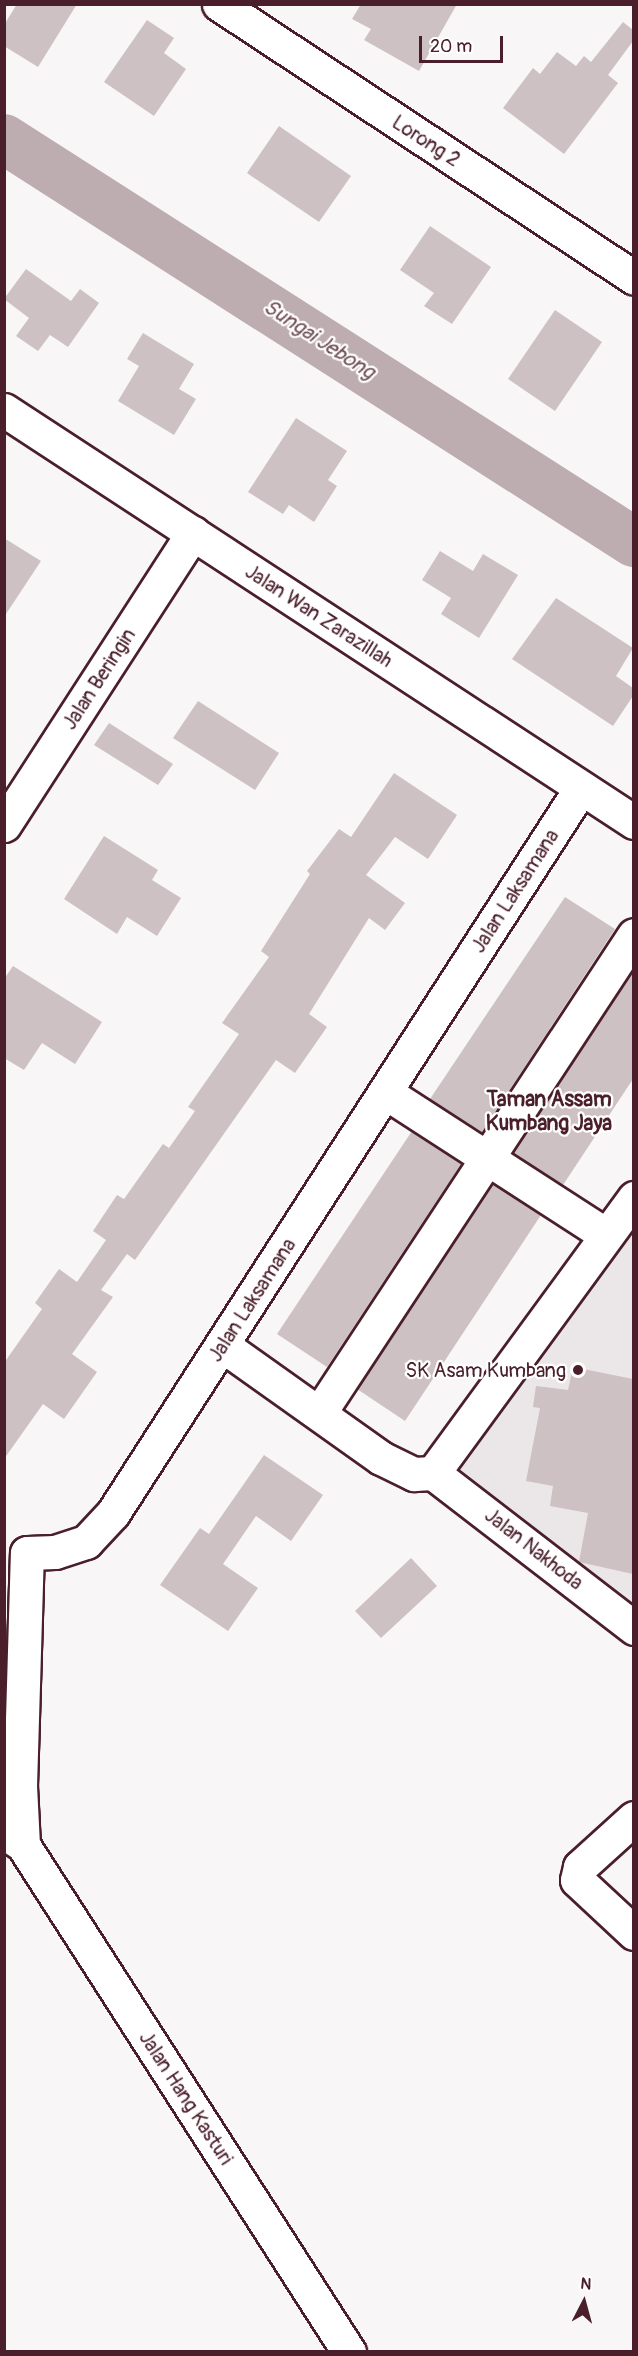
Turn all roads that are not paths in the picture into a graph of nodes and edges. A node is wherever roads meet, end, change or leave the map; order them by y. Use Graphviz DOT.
graph roads {
  1 [pos="219,4"];
  2 [pos="633,278"];
  3 [pos="4,410"];
  4 [pos="193,533"];
  5 [pos="581,788"];
  6 [pos="633,822"];
  7 [pos="4,825"];
  8 [pos="633,935"];
  9 [pos="385,1092"];
  10 [pos="486,1158"];
  11 [pos="633,1198"];
  12 [pos="606,1235"];
  13 [pos="222,1345"];
  14 [pos="320,1412"];
  15 [pos="433,1473"];
  16 [pos="16,1546"];
  17 [pos="633,1628"];
  18 [pos="12,1794"];
  19 [pos="633,1818"];
  20 [pos="14,1839"];
  21 [pos="633,1933"];
  22 [pos="349,2352"];
  1 -- 2 [label="street, Lorong 2"];
  3 -- 4 [label="street, Jalan Wan Zarazillah"];
  4 -- 5 [label="street, Jalan Wan Zarazillah"];
  4 -- 7 [label="street, Jalan Beringin"];
  5 -- 6 [label="street, Jalan Wan Zarazillah"];
  5 -- 9 [label="street, Jalan Laksamana"];
  8 -- 10 [label="street"];
  9 -- 10 [label="street"];
  9 -- 13 [label="street, Jalan Laksamana"];
  10 -- 12 [label="street"];
  10 -- 14 [label="street"];
  11 -- 12 [label="street"];
  12 -- 15 [label="street"];
  13 -- 14 [label="street"];
  13 -- 16 [label="street, Jalan Laksamana"];
  14 -- 15 [label="street"];
  15 -- 17 [label="street, Jalan Nakhoda"];
  16 -- 18 [label="street, Jalan Laksamana"];
  18 -- 20 [label="street, Jalan Laksamana"];
  19 -- 21 [label="street"];
  20 -- 22 [label="street, Jalan Hang Kasturi"];
}
